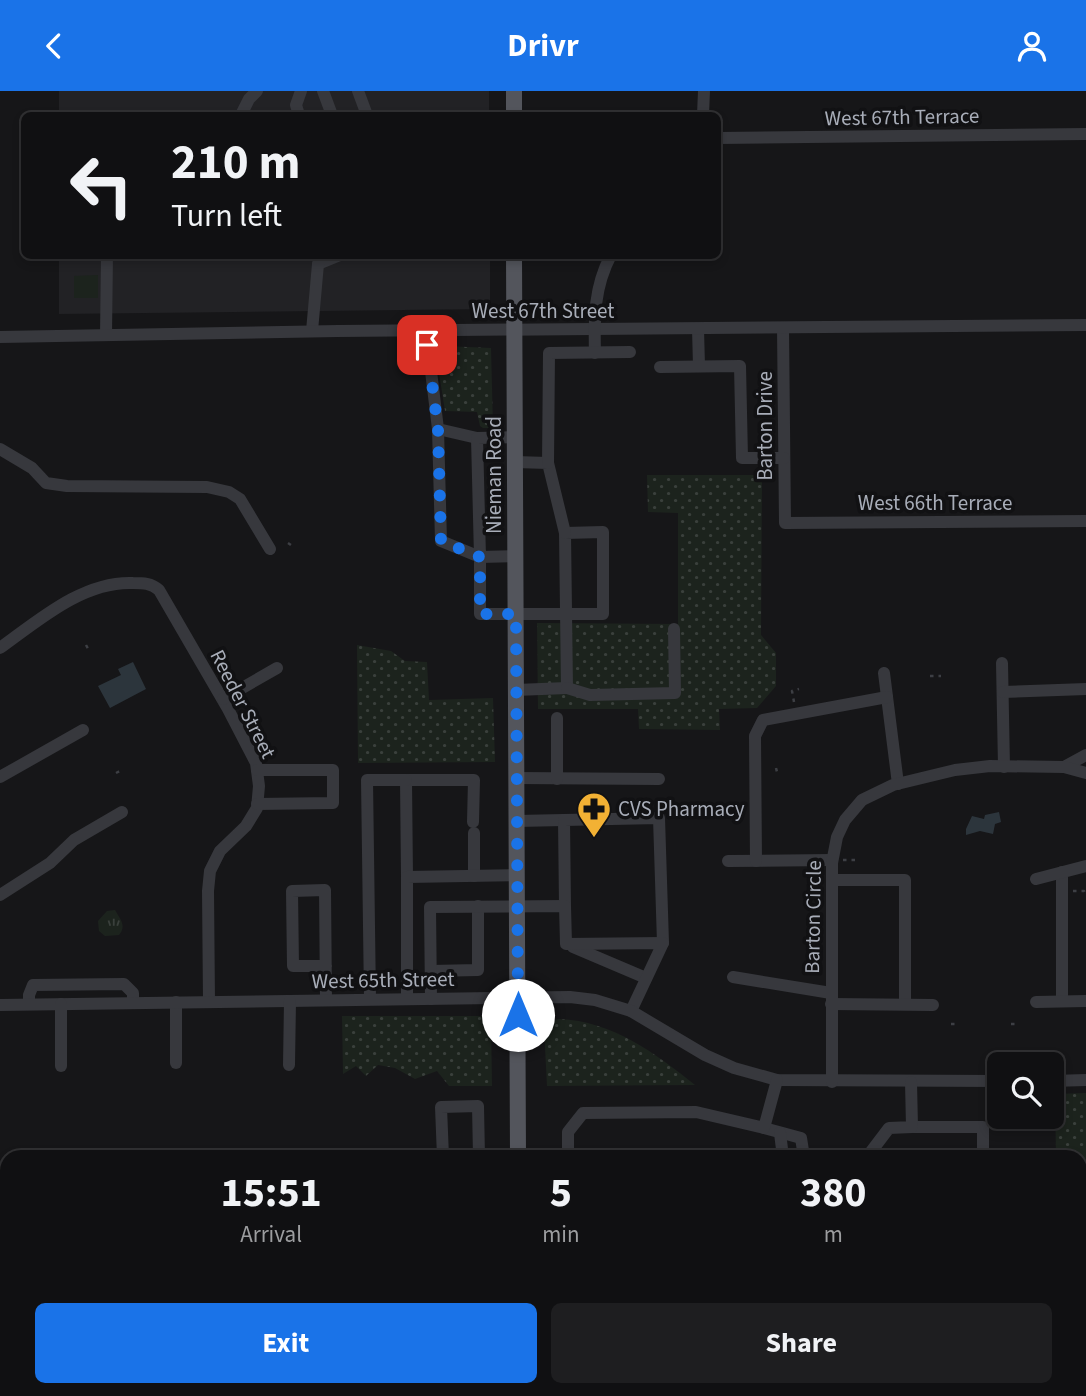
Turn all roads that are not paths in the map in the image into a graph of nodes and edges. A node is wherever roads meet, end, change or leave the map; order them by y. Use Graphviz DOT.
graph roads {
  1 [pos="257,91"];
  2 [pos="301,91"];
  3 [pos="323,91"];
  4 [pos="358,91"];
  5 [pos="514,91"];
  6 [pos="704,91"];
  7 [pos="242,112"];
  8 [pos="298,112"];
  9 [pos="331,112"];
  10 [pos="366,112"];
  11 [pos="514,112"];
  12 [pos="703,112"];
  13 [pos="1086,134"];
  14 [pos="721,138"];
  15 [pos="107,259"];
  16 [pos="514,259"];
  17 [pos="609,259"];
  18 [pos="321,260"];
  19 [pos="1086,325"];
  20 [pos="783,328"];
  21 [pos="698,329"];
  22 [pos="426,330"];
  23 [pos="514,330"];
  24 [pos="594,330"];
  25 [pos="312,331"];
  26 [pos="106,335"];
  27 [pos="0,337"];
  28 [pos="630,352"];
  29 [pos="595,353"];
  30 [pos="699,366"];
  31 [pos="660,367"];
  32 [pos="438,429"];
  33 [pos="515,437"];
  34 [pos="477,438"];
  35 [pos="0,449"];
  36 [pos="784,458"];
  37 [pos="515,462"];
  38 [pos="548,463"];
  39 [pos="1086,521"];
  40 [pos="785,523"];
  41 [pos="565,533"];
  42 [pos="270,549"];
  43 [pos="515,556"];
  44 [pos="480,557"];
  45 [pos="516,614"];
  46 [pos="566,614"];
  47 [pos="674,629"];
  48 [pos="0,648"];
  49 [pos="1002,663"];
  50 [pos="277,668"];
  51 [pos="884,673"];
  52 [pos="567,688"];
  53 [pos="1086,689"];
  54 [pos="516,690"];
  55 [pos="1003,692"];
  56 [pos="887,697"];
  57 [pos="223,699"];
  58 [pos="557,717"];
  59 [pos="83,730"];
  60 [pos="1086,755"];
  61 [pos="1004,767"];
  62 [pos="1064,767"];
  63 [pos="257,770"];
  64 [pos="1086,773"];
  65 [pos="0,778"];
  66 [pos="517,778"];
  67 [pos="557,779"];
  68 [pos="659,779"];
  69 [pos="406,780"];
  70 [pos="898,783"];
  71 [pos="257,804"];
  72 [pos="122,812"];
  73 [pos="564,820"];
  74 [pos="517,821"];
  75 [pos="728,860"];
  76 [pos="755,860"];
  77 [pos="832,860"];
  78 [pos="1086,866"];
  79 [pos="1062,872"];
  80 [pos="517,875"];
  81 [pos="474,876"];
  82 [pos="407,877"];
  83 [pos="1036,879"];
  84 [pos="832,880"];
  85 [pos="0,895"];
  86 [pos="478,906"];
  87 [pos="517,906"];
  88 [pos="565,906"];
  89 [pos="663,943"];
  90 [pos="566,944"];
  91 [pos="326,966"];
  92 [pos="430,971"];
  93 [pos="733,977"];
  94 [pos="646,978"];
  95 [pos="518,997"];
  96 [pos="831,998"];
  97 [pos="370,999"];
  98 [pos="407,999"];
  99 [pos="431,999"];
  100 [pos="326,1000"];
  101 [pos="289,1001"];
  102 [pos="1062,1001"];
  103 [pos="1086,1001"];
  104 [pos="176,1002"];
  105 [pos="209,1002"];
  106 [pos="1035,1002"];
  107 [pos="133,1003"];
  108 [pos="29,1004"];
  109 [pos="61,1004"];
  110 [pos="0,1005"];
  111 [pos="905,1005"];
  112 [pos="933,1005"];
  113 [pos="631,1011"];
  114 [pos="176,1063"];
  115 [pos="289,1065"];
  116 [pos="61,1066"];
  117 [pos="777,1080"];
  118 [pos="1086,1080"];
  119 [pos="987,1081"];
  120 [pos="1064,1081"];
  121 [pos="832,1082"];
  122 [pos="911,1082"];
  123 [pos="912,1127"];
  124 [pos="764,1128"];
  125 [pos="780,1133"];
  126 [pos="443,1150"];
  127 [pos="479,1150"];
  128 [pos="518,1150"];
  129 [pos="568,1150"];
  130 [pos="782,1150"];
  131 [pos="803,1150"];
  132 [pos="872,1150"];
  133 [pos="983,1150"];
  1 -- 7 [label="street"];
  2 -- 8 [label="street"];
  3 -- 9 [label="street"];
  4 -- 10 [label="street"];
  5 -- 11 [label="main road"];
  6 -- 12 [label="street"];
  13 -- 14 [label="street, West 67th Terrace"];
  15 -- 26 [label="street"];
  16 -- 23 [label="main road, Nieman Road"];
  17 -- 24 [label="street"];
  18 -- 25 [label="street"];
  19 -- 20 [label="street, West 67th Street"];
  20 -- 21 [label="street, West 67th Street"];
  20 -- 36 [label="street, Barton Drive"];
  21 -- 24 [label="street, West 67th Street"];
  21 -- 30 [label="street"];
  22 -- 23 [label="street, West 67th Street"];
  22 -- 25 [label="street, West 67th Street"];
  22 -- 32 [label="street"];
  23 -- 24 [label="street, West 67th Street"];
  23 -- 33 [label="main road, Nieman Road"];
  24 -- 29 [label="street"];
  25 -- 26 [label="street, West 67th Street"];
  26 -- 27 [label="street, West 67th Street"];
  28 -- 29 [label="street"];
  29 -- 38 [label="street"];
  30 -- 31 [label="street"];
  30 -- 36 [label="street"];
  32 -- 34 [label="street"];
  32 -- 44 [label="street"];
  33 -- 34 [label="street"];
  33 -- 37 [label="main road, Nieman Road"];
  34 -- 44 [label="street"];
  35 -- 42 [label="street"];
  36 -- 40 [label="street, Barton Drive"];
  37 -- 38 [label="street"];
  37 -- 43 [label="main road, Nieman Road"];
  38 -- 41 [label="street"];
  39 -- 40 [label="street, West 66th Terrace"];
  41 -- 46 [label="street"];
  41 -- 46 [label="street"];
  43 -- 44 [label="street"];
  43 -- 45 [label="main road, Nieman Road"];
  44 -- 45 [label="street"];
  45 -- 46 [label="street"];
  45 -- 54 [label="main road, Nieman Road"];
  46 -- 52 [label="street"];
  47 -- 52 [label="street"];
  48 -- 57 [label="street, Reeder Street"];
  49 -- 55 [label="street"];
  50 -- 57 [label="street"];
  51 -- 56 [label="street"];
  52 -- 54 [label="street"];
  53 -- 55 [label="street"];
  54 -- 66 [label="main road, Nieman Road"];
  55 -- 61 [label="street"];
  56 -- 70 [label="street"];
  56 -- 76 [label="street"];
  57 -- 63 [label="street, Reeder Street"];
  58 -- 67 [label="street"];
  59 -- 65 [label="street"];
  60 -- 62 [label="street"];
  61 -- 62 [label="street, Barton Circle"];
  61 -- 70 [label="street, Barton Circle"];
  62 -- 64 [label="street"];
  63 -- 71 [label="street, Reeder Street"];
  63 -- 71 [label="street"];
  66 -- 67 [label="street"];
  66 -- 74 [label="main road, Nieman Road"];
  67 -- 68 [label="street"];
  69 -- 81 [label="street"];
  69 -- 82 [label="street"];
  69 -- 97 [label="street"];
  70 -- 77 [label="street, Barton Circle"];
  71 -- 105 [label="street"];
  72 -- 85 [label="street"];
  73 -- 74 [label="street"];
  73 -- 88 [label="street"];
  73 -- 89 [label="street"];
  74 -- 80 [label="main road, Nieman Road"];
  75 -- 76 [label="street"];
  76 -- 77 [label="street"];
  77 -- 84 [label="street, Barton Circle"];
  78 -- 79 [label="street"];
  79 -- 83 [label="street"];
  79 -- 102 [label="street"];
  80 -- 81 [label="street"];
  80 -- 87 [label="main road, Nieman Road"];
  81 -- 82 [label="street"];
  82 -- 98 [label="street"];
  84 -- 96 [label="street, Barton Circle"];
  84 -- 111 [label="street"];
  86 -- 87 [label="street"];
  86 -- 92 [label="street"];
  86 -- 92 [label="street"];
  87 -- 88 [label="street"];
  87 -- 95 [label="main road, Nieman Road"];
  88 -- 90 [label="street"];
  89 -- 90 [label="street"];
  89 -- 94 [label="street"];
  90 -- 94 [label="street"];
  91 -- 91 [label="street"];
  91 -- 100 [label="street"];
  92 -- 99 [label="street"];
  93 -- 96 [label="street"];
  94 -- 113 [label="street"];
  95 -- 99 [label="street, West 65th Street"];
  95 -- 113 [label="street, West 65th Street"];
  95 -- 128 [label="main road, Nieman Road"];
  96 -- 111 [label="street"];
  96 -- 121 [label="street, Barton Circle"];
  97 -- 98 [label="street, West 65th Street"];
  97 -- 100 [label="street, West 65th Street"];
  98 -- 99 [label="street, West 65th Street"];
  100 -- 101 [label="street, West 65th Street"];
  101 -- 105 [label="street, West 65th Street"];
  101 -- 115 [label="street"];
  102 -- 103 [label="street"];
  102 -- 106 [label="street"];
  104 -- 105 [label="street, West 65th Street"];
  104 -- 107 [label="street, West 65th Street"];
  104 -- 114 [label="street"];
  107 -- 108 [label="street"];
  107 -- 109 [label="street, West 65th Street"];
  108 -- 109 [label="street, West 65th Street"];
  108 -- 110 [label="street, West 65th Street"];
  109 -- 116 [label="street"];
  111 -- 112 [label="street"];
  113 -- 117 [label="street, West 65th Street"];
  117 -- 121 [label="street, West 65th Street"];
  117 -- 124 [label="street"];
  118 -- 120 [label="street"];
  119 -- 122 [label="street, West 65th Street"];
  121 -- 122 [label="street, West 65th Street"];
  122 -- 123 [label="street"];
  123 -- 132 [label="street"];
  123 -- 133 [label="street"];
  124 -- 125 [label="street"];
  124 -- 129 [label="street"];
  125 -- 130 [label="street"];
  125 -- 131 [label="street"];
  126 -- 127 [label="street"];
}
